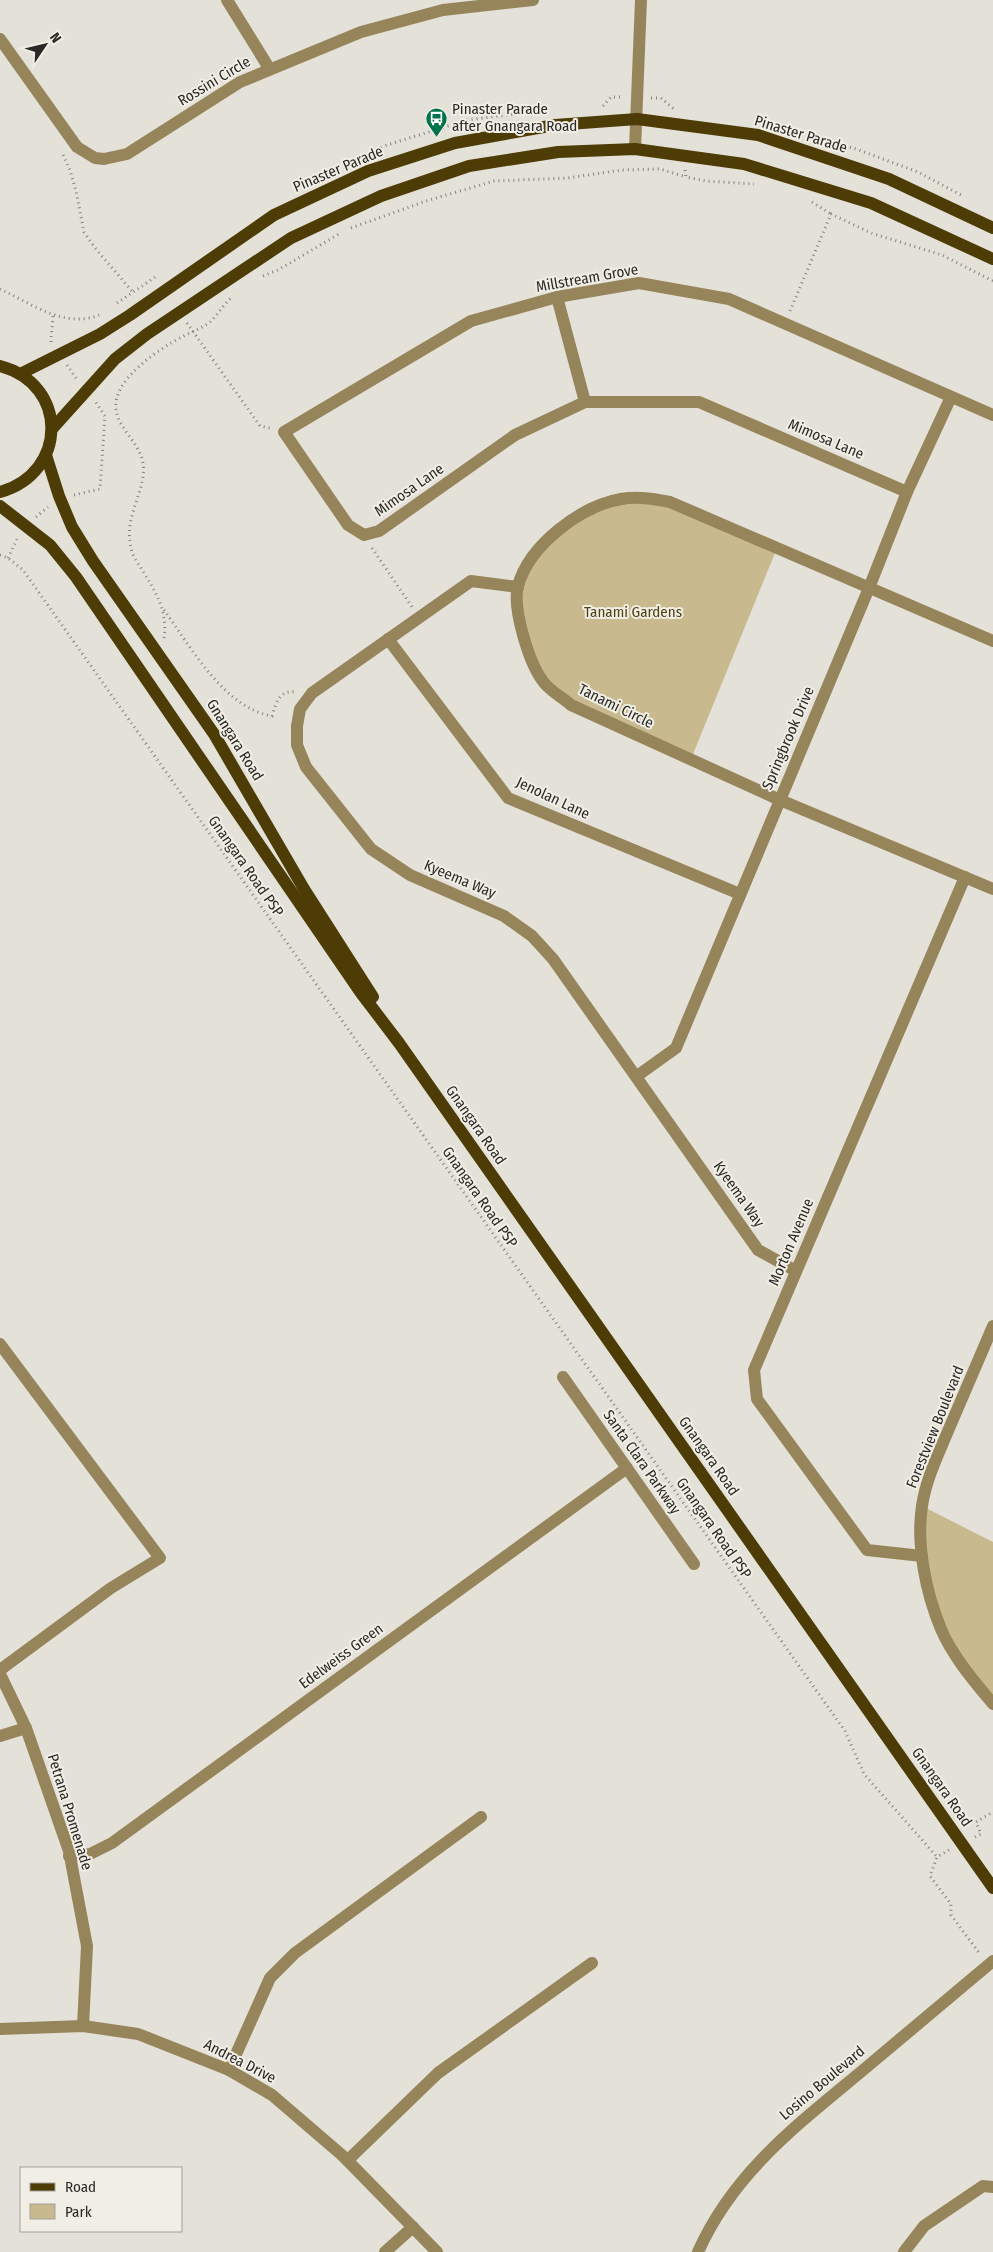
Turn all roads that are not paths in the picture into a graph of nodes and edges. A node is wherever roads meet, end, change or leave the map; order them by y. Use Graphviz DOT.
graph roads {
  1 [pos="227,0"];
  2 [pos="533,0"];
  3 [pos="641,0"];
  4 [pos="442,5"];
  5 [pos="0,39"];
  6 [pos="270,68"];
  7 [pos="637,119"];
  8 [pos="635,149"];
  9 [pos="993,228"];
  10 [pos="993,259"];
  11 [pos="557,297"];
  12 [pos="0,366"];
  13 [pos="20,374"];
  14 [pos="951,397"];
  15 [pos="585,402"];
  16 [pos="993,415"];
  17 [pos="52,429"];
  18 [pos="46,455"];
  19 [pos="0,492"];
  20 [pos="907,492"];
  21 [pos="0,506"];
  22 [pos="364,535"];
  23 [pos="518,587"];
  24 [pos="869,588"];
  25 [pos="388,639"];
  26 [pos="993,641"];
  27 [pos="780,800"];
  28 [pos="965,877"];
  29 [pos="993,889"];
  30 [pos="740,894"];
  31 [pos="399,1042"];
  32 [pos="637,1076"];
  33 [pos="796,1270"];
  34 [pos="993,1326"];
  35 [pos="0,1344"];
  36 [pos="563,1377"];
  37 [pos="626,1468"];
  38 [pos="922,1556"];
  39 [pos="694,1564"];
  40 [pos="0,1672"];
  41 [pos="993,1704"];
  42 [pos="26,1728"];
  43 [pos="0,1736"];
  44 [pos="481,1817"];
  45 [pos="69,1856"];
  46 [pos="993,1888"];
  47 [pos="592,1963"];
  48 [pos="991,1963"];
  49 [pos="84,2026"];
  50 [pos="0,2029"];
  51 [pos="229,2070"];
  52 [pos="348,2160"];
  53 [pos="993,2187"];
  54 [pos="413,2227"];
  55 [pos="385,2252"];
  56 [pos="438,2252"];
  57 [pos="698,2252"];
  58 [pos="904,2252"];
  1 -- 6 [label="street"];
  2 -- 4 [label="street, Rossini Circle"];
  3 -- 7 [label="street"];
  4 -- 6 [label="street, Rossini Circle"];
  5 -- 6 [label="street, Rossini Circle"];
  7 -- 8 [label="street"];
  7 -- 9 [label="main road, Pinaster Parade"];
  7 -- 13 [label="main road, Pinaster Parade"];
  8 -- 10 [label="main road"];
  8 -- 17 [label="main road"];
  11 -- 14 [label="street, Millstream Grove"];
  11 -- 15 [label="street"];
  11 -- 22 [label="street, Millstream Grove"];
  12 -- 13 [label="main road"];
  13 -- 17 [label="main road"];
  14 -- 16 [label="street, Millstream Grove"];
  14 -- 20 [label="street, Springbrook Drive"];
  15 -- 20 [label="street, Mimosa Lane"];
  15 -- 22 [label="street, Mimosa Lane"];
  17 -- 18 [label="main road"];
  18 -- 19 [label="main road"];
  18 -- 31 [label="main road, Gnangara Road"];
  20 -- 24 [label="street, Springbrook Drive"];
  21 -- 31 [label="main road, Gnangara Road"];
  23 -- 24 [label="street, Tanami Circle"];
  23 -- 25 [label="street, Kyeema Way"];
  23 -- 27 [label="street, Tanami Circle"];
  24 -- 26 [label="street, Tanami Circle"];
  24 -- 27 [label="street, Springbrook Drive"];
  25 -- 30 [label="street, Jenolan Lane"];
  25 -- 32 [label="street, Kyeema Way"];
  27 -- 28 [label="street, Tanami Circle"];
  27 -- 30 [label="street, Springbrook Drive"];
  28 -- 29 [label="street, Tanami Circle"];
  28 -- 33 [label="street, Morton Avenue"];
  30 -- 32 [label="street, Springbrook Drive"];
  31 -- 46 [label="main road, Gnangara Road"];
  32 -- 33 [label="street, Kyeema Way"];
  33 -- 38 [label="street, Morton Avenue"];
  34 -- 38 [label="street, Forestview Boulevard"];
  35 -- 40 [label="street"];
  36 -- 37 [label="street, Santa Clara Parkway"];
  37 -- 39 [label="street, Santa Clara Parkway"];
  37 -- 45 [label="street, Edelweiss Green"];
  38 -- 41 [label="street, Forestview Boulevard"];
  40 -- 42 [label="street, Petrana Promenade"];
  42 -- 43 [label="street"];
  42 -- 45 [label="street, Petrana Promenade"];
  44 -- 51 [label="street"];
  45 -- 49 [label="street, Petrana Promenade"];
  47 -- 52 [label="street"];
  48 -- 57 [label="street, Losino Boulevard"];
  49 -- 50 [label="street, Andrea Drive"];
  49 -- 51 [label="street, Andrea Drive"];
  51 -- 52 [label="street, Andrea Drive"];
  52 -- 54 [label="street, Andrea Drive"];
  53 -- 58 [label="street"];
  54 -- 55 [label="street"];
  54 -- 56 [label="street, Andrea Drive"];
}
